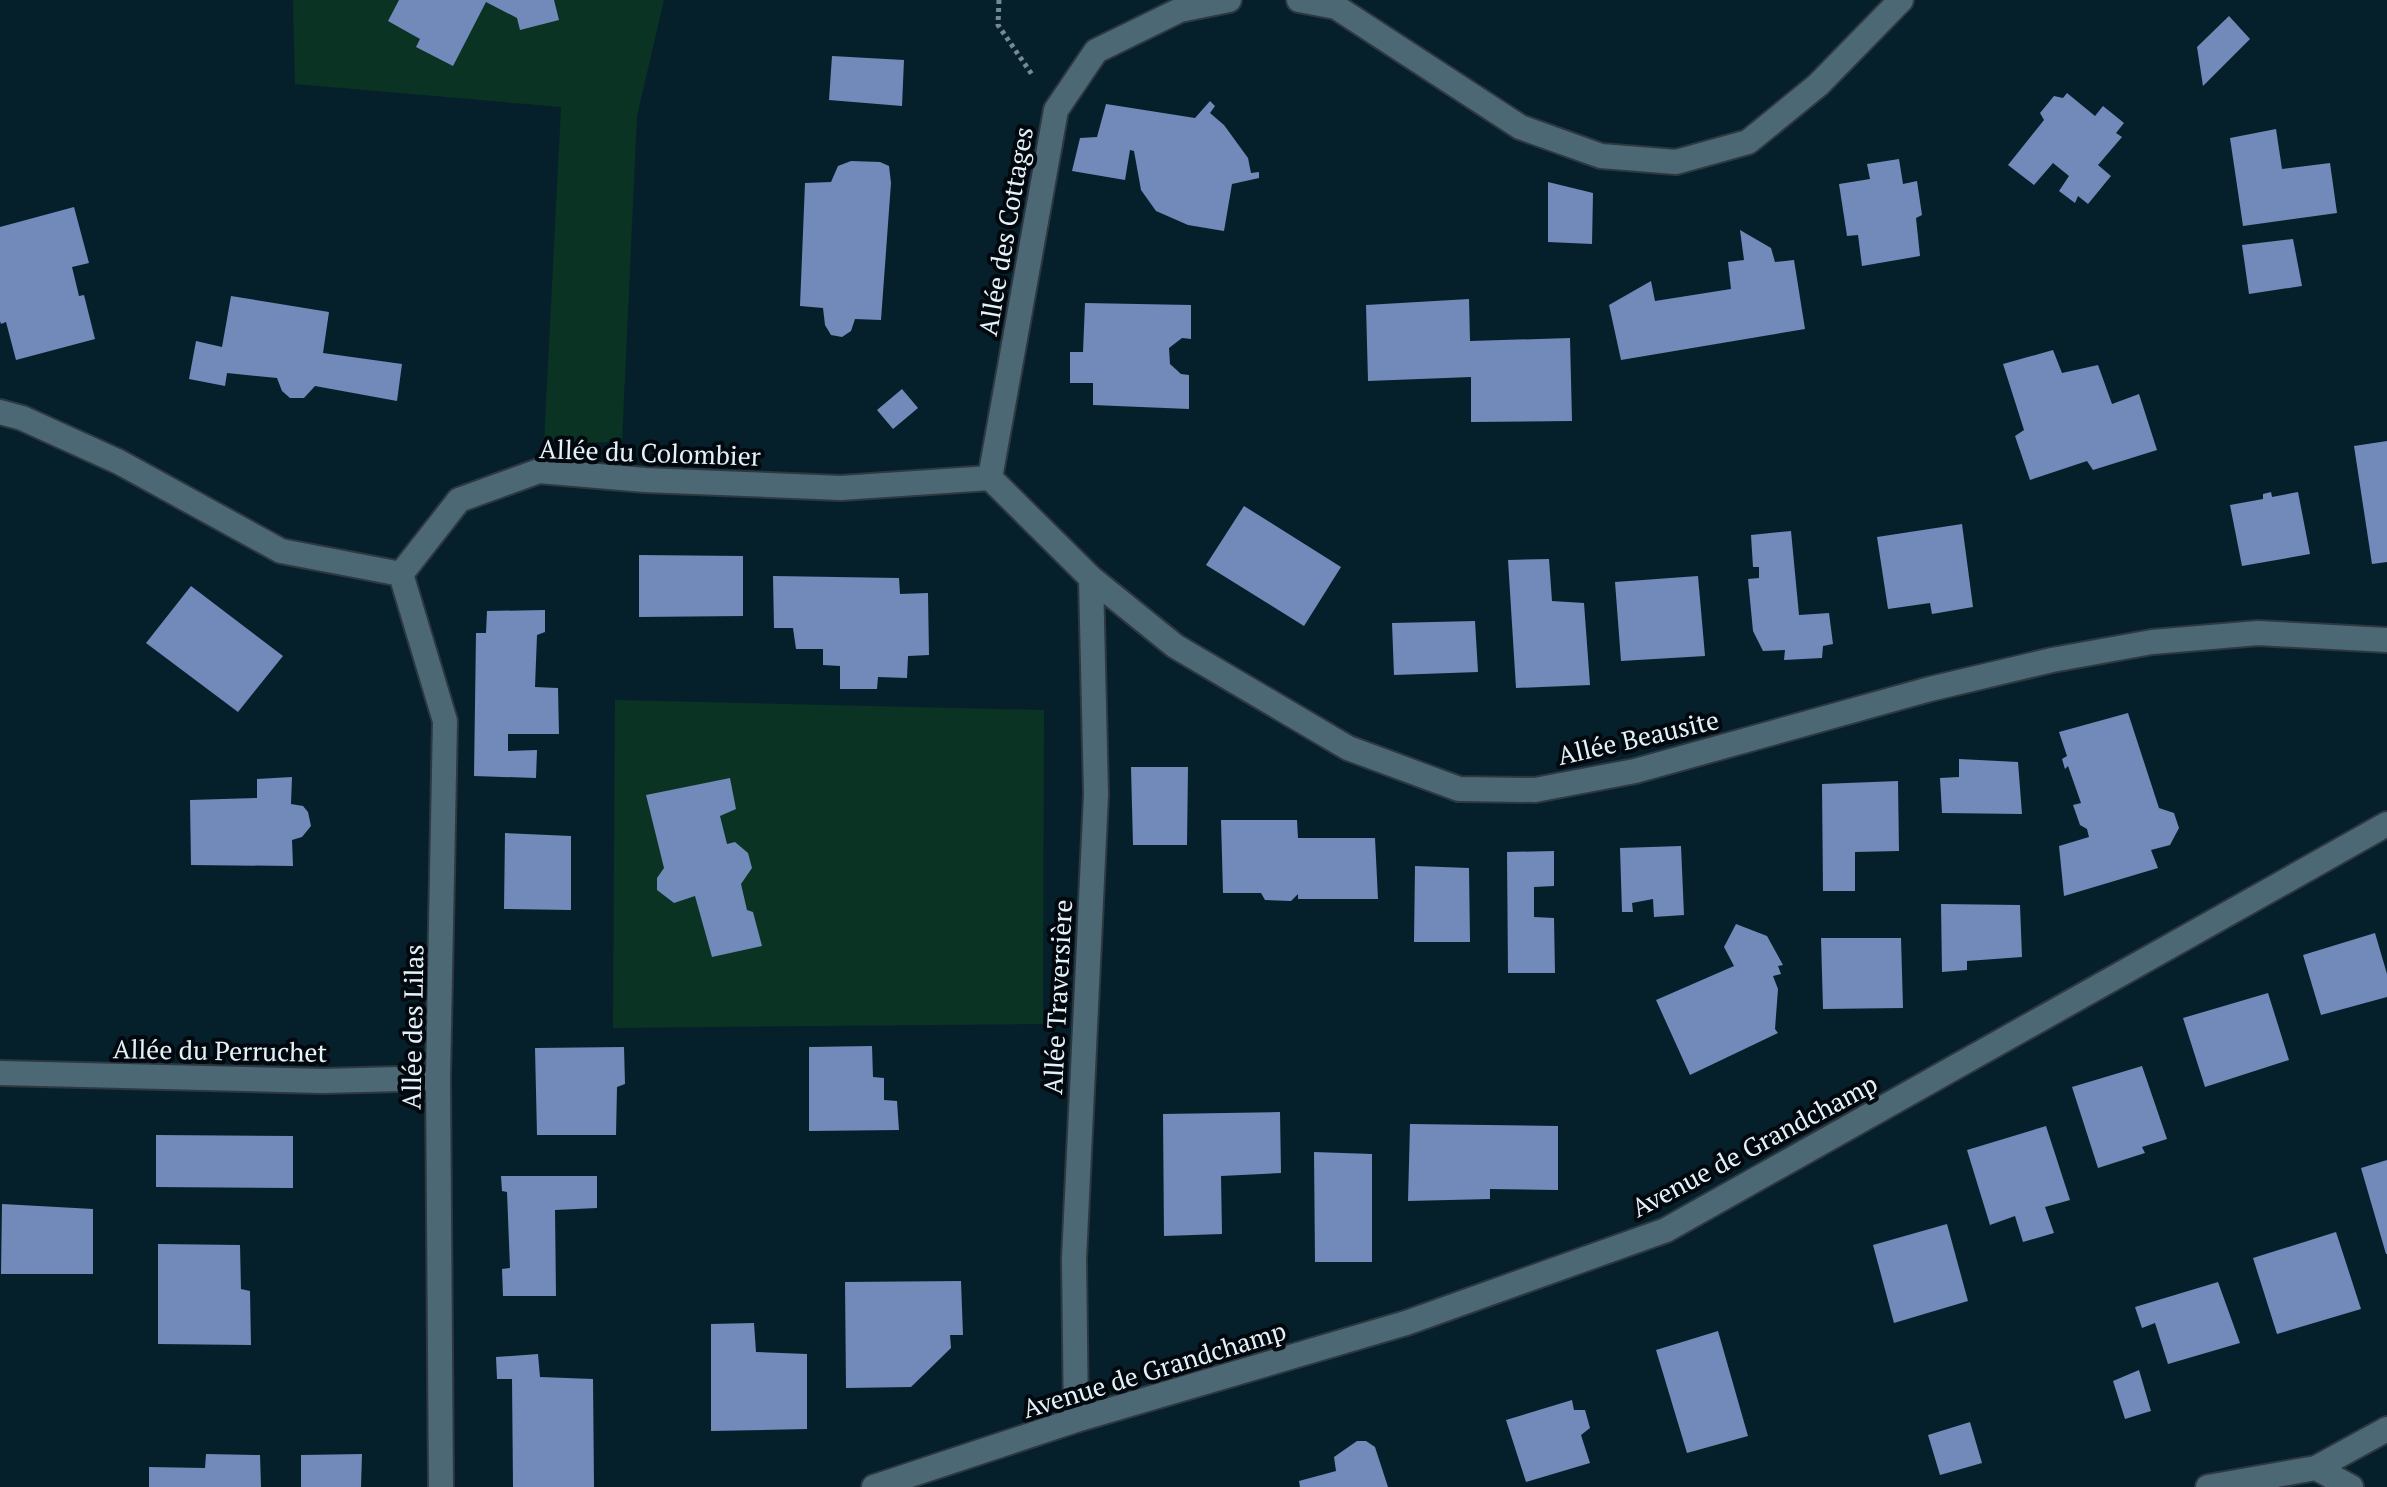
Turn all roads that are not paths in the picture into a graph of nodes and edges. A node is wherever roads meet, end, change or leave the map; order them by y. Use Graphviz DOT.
graph roads {
  1 [pos="1229,0"];
  2 [pos="1299,0"];
  3 [pos="1901,0"];
  4 [pos="0,412"];
  5 [pos="990,478"];
  6 [pos="401,574"];
  7 [pos="1091,578"];
  8 [pos="2387,640"];
  9 [pos="2387,824"];
  10 [pos="0,1073"];
  11 [pos="438,1078"];
  12 [pos="1076,1420"];
  13 [pos="2387,1429"];
  14 [pos="2316,1468"];
  15 [pos="441,1487"];
  16 [pos="874,1487"];
  17 [pos="2208,1487"];
  18 [pos="2351,1487"];
  1 -- 5 [label="street, Allée des Cottages"];
  2 -- 3 [label="street"];
  4 -- 6 [label="street"];
  5 -- 6 [label="street, Allée du Colombier"];
  5 -- 7 [label="street, Allée Beausite"];
  6 -- 11 [label="street, Allée des Lilas"];
  7 -- 8 [label="street, Allée Beausite"];
  7 -- 12 [label="street, Allée Traversière"];
  9 -- 12 [label="street, Avenue de Grandchamp"];
  10 -- 11 [label="street, Allée du Perruchet"];
  11 -- 15 [label="street, Allée des Lilas"];
  12 -- 16 [label="street, Avenue de Grandchamp"];
  13 -- 14 [label="street"];
  14 -- 17 [label="street"];
  14 -- 18 [label="street"];
}
